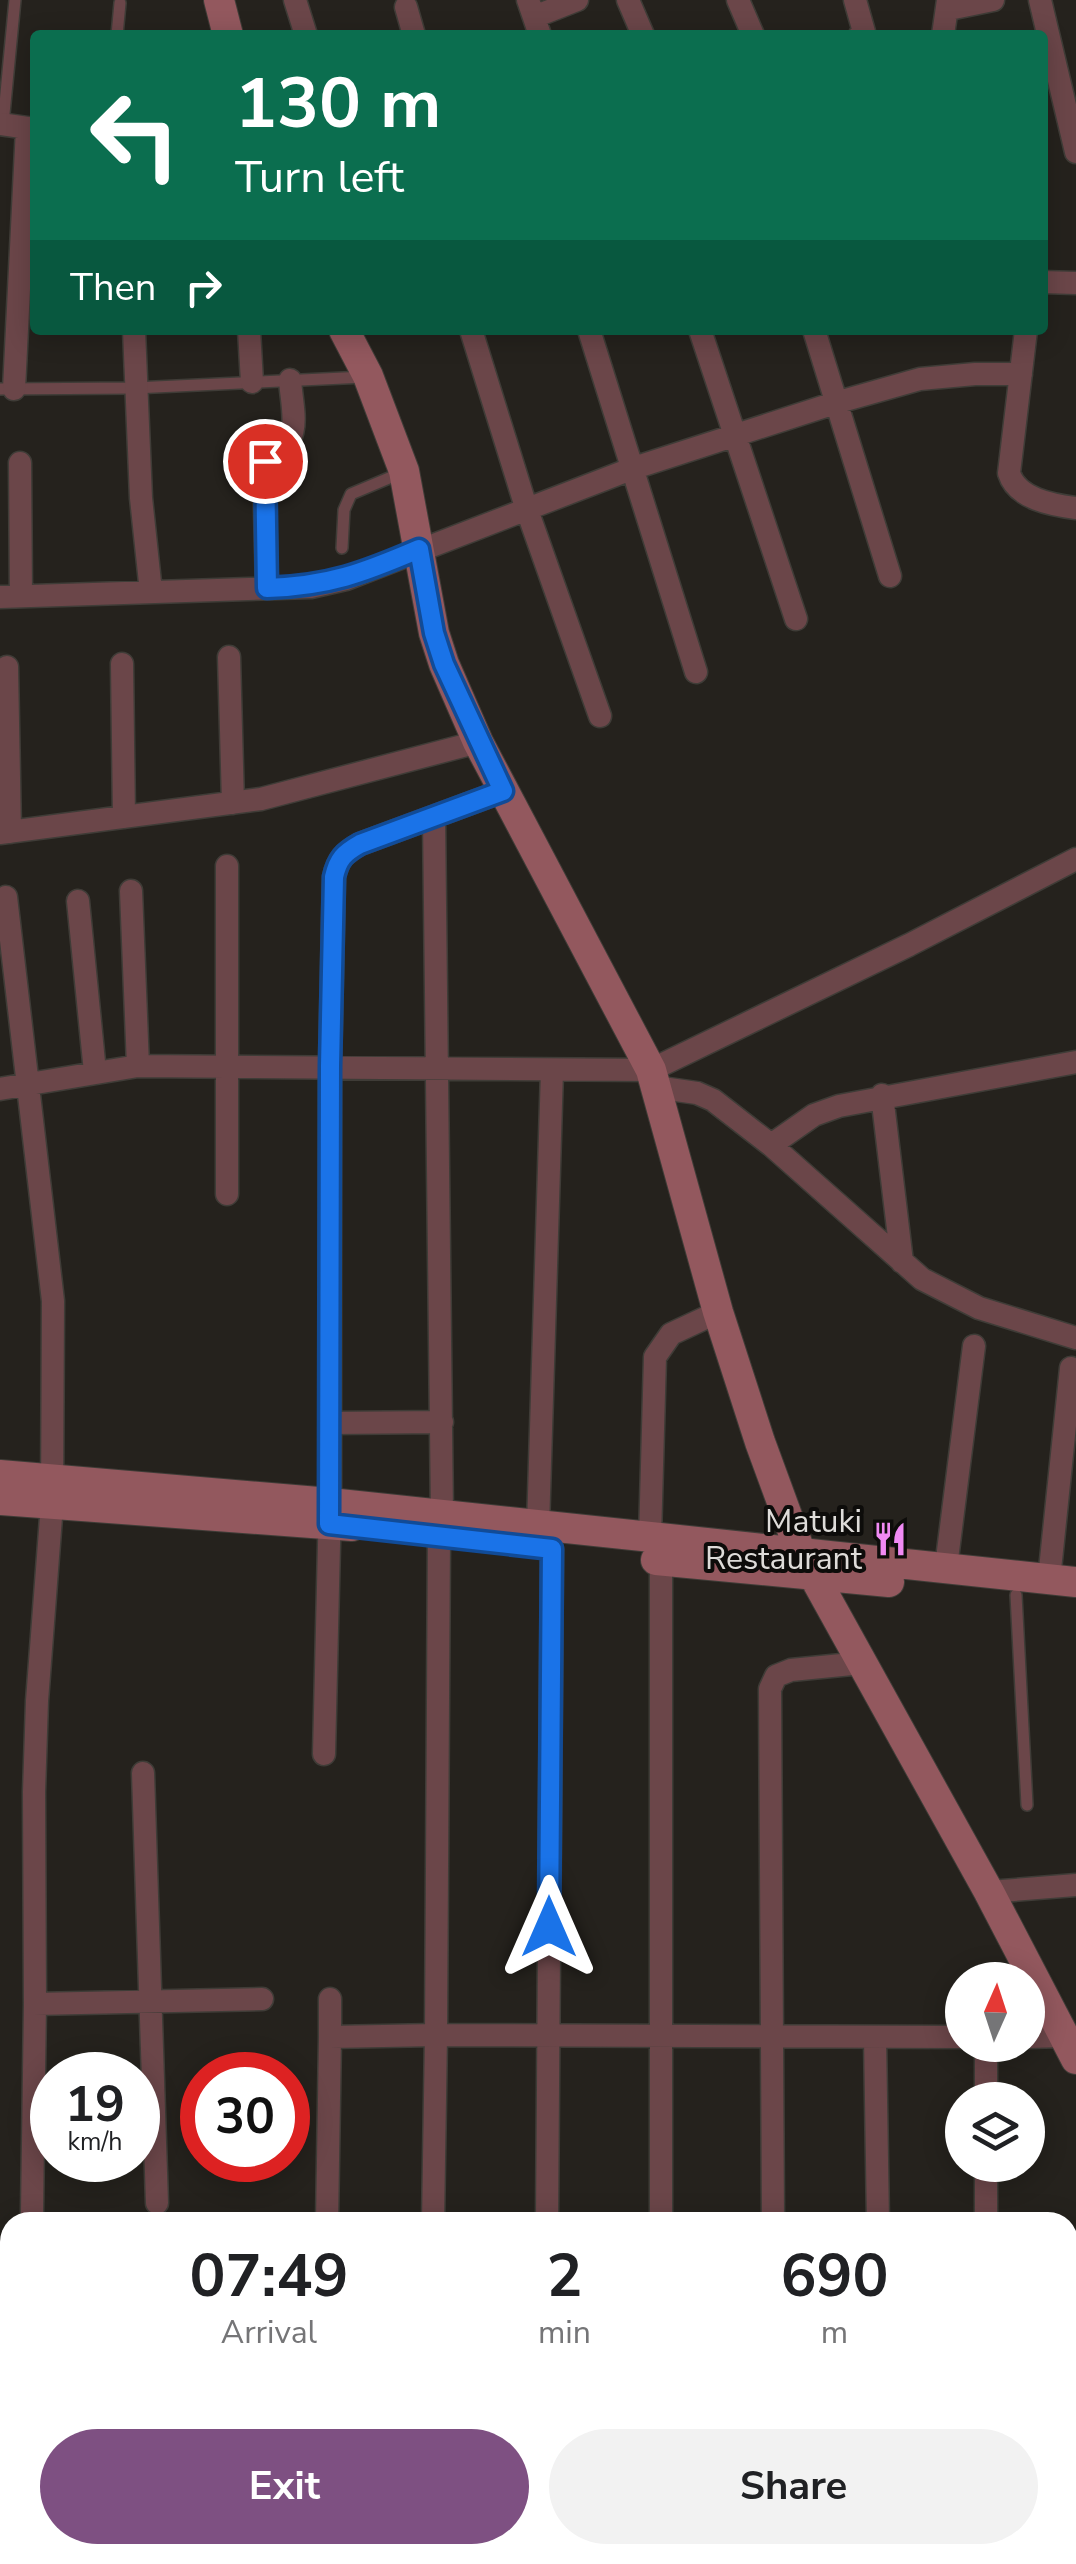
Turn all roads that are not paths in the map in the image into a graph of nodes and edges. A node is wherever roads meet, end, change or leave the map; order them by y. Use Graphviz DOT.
graph roads {
  1 [pos="15,0"];
  2 [pos="219,0"];
  3 [pos="294,0"];
  4 [pos="577,0"];
  5 [pos="628,0"];
  6 [pos="738,0"];
  7 [pos="855,0"];
  8 [pos="993,0"];
  9 [pos="1040,0"];
  10 [pos="120,3"];
  11 [pos="948,5"];
  12 [pos="406,7"];
  13 [pos="534,17"];
  14 [pos="117,30"];
  15 [pos="227,30"];
  16 [pos="304,30"];
  17 [pos="413,30"];
  18 [pos="641,30"];
  19 [pos="751,30"];
  20 [pos="864,30"];
  21 [pos="944,30"];
  22 [pos="1047,30"];
  23 [pos="1048,34"];
  24 [pos="1,124"];
  25 [pos="30,128"];
  26 [pos="30,139"];
  27 [pos="1076,152"];
  28 [pos="1048,282"];
  29 [pos="1076,283"];
  30 [pos="134,335"];
  31 [pos="250,335"];
  32 [pos="347,335"];
  33 [pos="473,335"];
  34 [pos="592,335"];
  35 [pos="702,335"];
  36 [pos="815,335"];
  37 [pos="1025,335"];
  38 [pos="1021,374"];
  39 [pos="368,376"];
  40 [pos="290,380"];
  41 [pos="252,382"];
  42 [pos="134,388"];
  43 [pos="7,389"];
  44 [pos="835,403"];
  45 [pos="736,438"];
  46 [pos="20,463"];
  47 [pos="632,470"];
  48 [pos="404,471"];
  49 [pos="526,507"];
  50 [pos="1076,508"];
  51 [pos="342,548"];
  52 [pos="419,549"];
  53 [pos="890,576"];
  54 [pos="267,588"];
  55 [pos="151,592"];
  56 [pos="11,596"];
  57 [pos="796,619"];
  58 [pos="229,657"];
  59 [pos="122,664"];
  60 [pos="7,668"];
  61 [pos="696,672"];
  62 [pos="600,716"];
  63 [pos="478,742"];
  64 [pos="503,791"];
  65 [pos="233,804"];
  66 [pos="124,817"];
  67 [pos="434,818"];
  68 [pos="5,833"];
  69 [pos="1076,858"];
  70 [pos="227,866"];
  71 [pos="131,891"];
  72 [pos="6,898"];
  73 [pos="78,900"];
  74 [pos="1076,1062"];
  75 [pos="138,1066"];
  76 [pos="330,1066"];
  77 [pos="227,1067"];
  78 [pos="438,1068"];
  79 [pos="552,1071"];
  80 [pos="96,1072"];
  81 [pos="653,1079"];
  82 [pos="27,1084"];
  83 [pos="0,1089"];
  84 [pos="882,1096"];
  85 [pos="771,1145"];
  86 [pos="227,1194"];
  87 [pos="902,1262"];
  88 [pos="718,1312"];
  89 [pos="1076,1338"];
  90 [pos="974,1346"];
  91 [pos="1071,1368"];
  92 [pos="442,1422"];
  93 [pos="330,1423"];
  94 [pos="0,1475"];
  95 [pos="53,1492"];
  96 [pos="0,1500"];
  97 [pos="330,1514"];
  98 [pos="441,1525"];
  99 [pos="545,1538"];
  100 [pos="655,1549"];
  101 [pos="807,1562"];
  102 [pos="946,1567"];
  103 [pos="1063,1580"];
  104 [pos="1016,1595"];
  105 [pos="1076,1602"];
  106 [pos="862,1663"];
  107 [pos="324,1754"];
  108 [pos="143,1773"];
  109 [pos="1027,1804"];
  110 [pos="1076,1885"];
  111 [pos="989,1892"];
  112 [pos="262,1999"];
  113 [pos="330,1999"];
  114 [pos="149,2002"];
  115 [pos="35,2004"];
  116 [pos="436,2035"];
  117 [pos="549,2035"];
  118 [pos="330,2037"];
  119 [pos="945,2037"];
  120 [pos="661,2038"];
  121 [pos="774,2038"];
  122 [pos="875,2038"];
  123 [pos="1045,2042"];
  124 [pos="1072,2051"];
  125 [pos="986,2182"];
  126 [pos="158,2203"];
  127 [pos="32,2212"];
  128 [pos="328,2212"];
  129 [pos="433,2212"];
  130 [pos="546,2212"];
  131 [pos="661,2212"];
  132 [pos="773,2212"];
  133 [pos="878,2212"];
  134 [pos="986,2212"];
  1 -- 24 [label="lane"];
  2 -- 15 [label="street"];
  3 -- 16 [label="street"];
  4 -- 13 [label="street"];
  5 -- 18 [label="street"];
  6 -- 19 [label="street"];
  7 -- 20 [label="street"];
  8 -- 11 [label="street"];
  9 -- 22 [label="street"];
  10 -- 14 [label="lane"];
  11 -- 21 [label="street"];
  12 -- 17 [label="street"];
  23 -- 27 [label="street"];
  24 -- 25 [label="street"];
  26 -- 43 [label="street"];
  28 -- 29 [label="street"];
  30 -- 42 [label="street"];
  31 -- 41 [label="street"];
  32 -- 39 [label="street"];
  33 -- 49 [label="street"];
  34 -- 47 [label="street"];
  35 -- 45 [label="street"];
  36 -- 44 [label="street"];
  37 -- 38 [label="street"];
  38 -- 44 [label="street"];
  38 -- 50 [label="street"];
  39 -- 40 [label="lane"];
  39 -- 48 [label="street"];
  40 -- 41 [label="lane"];
  40 -- 54 [label="street"];
  41 -- 42 [label="lane"];
  42 -- 43 [label="lane"];
  42 -- 55 [label="street"];
  44 -- 45 [label="street"];
  44 -- 53 [label="street"];
  45 -- 47 [label="street"];
  45 -- 57 [label="street"];
  46 -- 56 [label="street"];
  47 -- 49 [label="street"];
  47 -- 61 [label="street"];
  48 -- 51 [label="lane"];
  48 -- 52 [label="street"];
  49 -- 52 [label="street"];
  49 -- 62 [label="street"];
  52 -- 54 [label="street"];
  52 -- 63 [label="street"];
  54 -- 55 [label="street"];
  55 -- 56 [label="street"];
  58 -- 65 [label="street"];
  59 -- 66 [label="street"];
  60 -- 68 [label="street"];
  63 -- 64 [label="street"];
  63 -- 65 [label="street"];
  64 -- 67 [label="street"];
  64 -- 81 [label="street"];
  65 -- 66 [label="street"];
  66 -- 68 [label="street"];
  67 -- 76 [label="street"];
  67 -- 78 [label="street"];
  69 -- 81 [label="street"];
  70 -- 77 [label="street"];
  71 -- 75 [label="street"];
  72 -- 82 [label="street"];
  73 -- 80 [label="street"];
  74 -- 84 [label="street"];
  75 -- 77 [label="street"];
  75 -- 80 [label="street"];
  76 -- 77 [label="street"];
  76 -- 78 [label="street"];
  76 -- 93 [label="street"];
  77 -- 86 [label="street"];
  78 -- 79 [label="street"];
  78 -- 92 [label="street"];
  79 -- 81 [label="street"];
  79 -- 99 [label="street"];
  80 -- 82 [label="street"];
  81 -- 85 [label="street"];
  81 -- 88 [label="street"];
  82 -- 83 [label="street"];
  82 -- 95 [label="street"];
  84 -- 85 [label="street"];
  84 -- 87 [label="street"];
  85 -- 87 [label="street"];
  87 -- 89 [label="street"];
  88 -- 100 [label="street"];
  88 -- 101 [label="street"];
  90 -- 102 [label="street"];
  91 -- 103 [label="street"];
  92 -- 93 [label="street"];
  92 -- 98 [label="street"];
  93 -- 97 [label="street"];
  94 -- 95 [label="street"];
  95 -- 96 [label="street"];
  95 -- 97 [label="street"];
  95 -- 115 [label="street"];
  97 -- 98 [label="street"];
  97 -- 107 [label="street"];
  98 -- 99 [label="street"];
  98 -- 116 [label="street"];
  99 -- 100 [label="street"];
  99 -- 117 [label="street"];
  100 -- 101 [label="street"];
  100 -- 120 [label="street"];
  101 -- 102 [label="street"];
  101 -- 104 [label="street"];
  101 -- 106 [label="street"];
  102 -- 103 [label="street"];
  104 -- 105 [label="street"];
  104 -- 109 [label="lane"];
  106 -- 111 [label="street"];
  106 -- 121 [label="street"];
  108 -- 114 [label="street"];
  110 -- 111 [label="street"];
  111 -- 124 [label="street"];
  112 -- 114 [label="street"];
  113 -- 118 [label="street"];
  114 -- 115 [label="street"];
  114 -- 126 [label="street"];
  115 -- 127 [label="street"];
  116 -- 117 [label="street"];
  116 -- 118 [label="street"];
  116 -- 129 [label="street"];
  117 -- 120 [label="street"];
  117 -- 130 [label="street"];
  118 -- 128 [label="street"];
  119 -- 122 [label="street"];
  120 -- 121 [label="street"];
  120 -- 131 [label="street"];
  121 -- 122 [label="street"];
  121 -- 132 [label="street"];
  122 -- 133 [label="street"];
  123 -- 124 [label="street"];
  125 -- 134 [label="street"];
}
